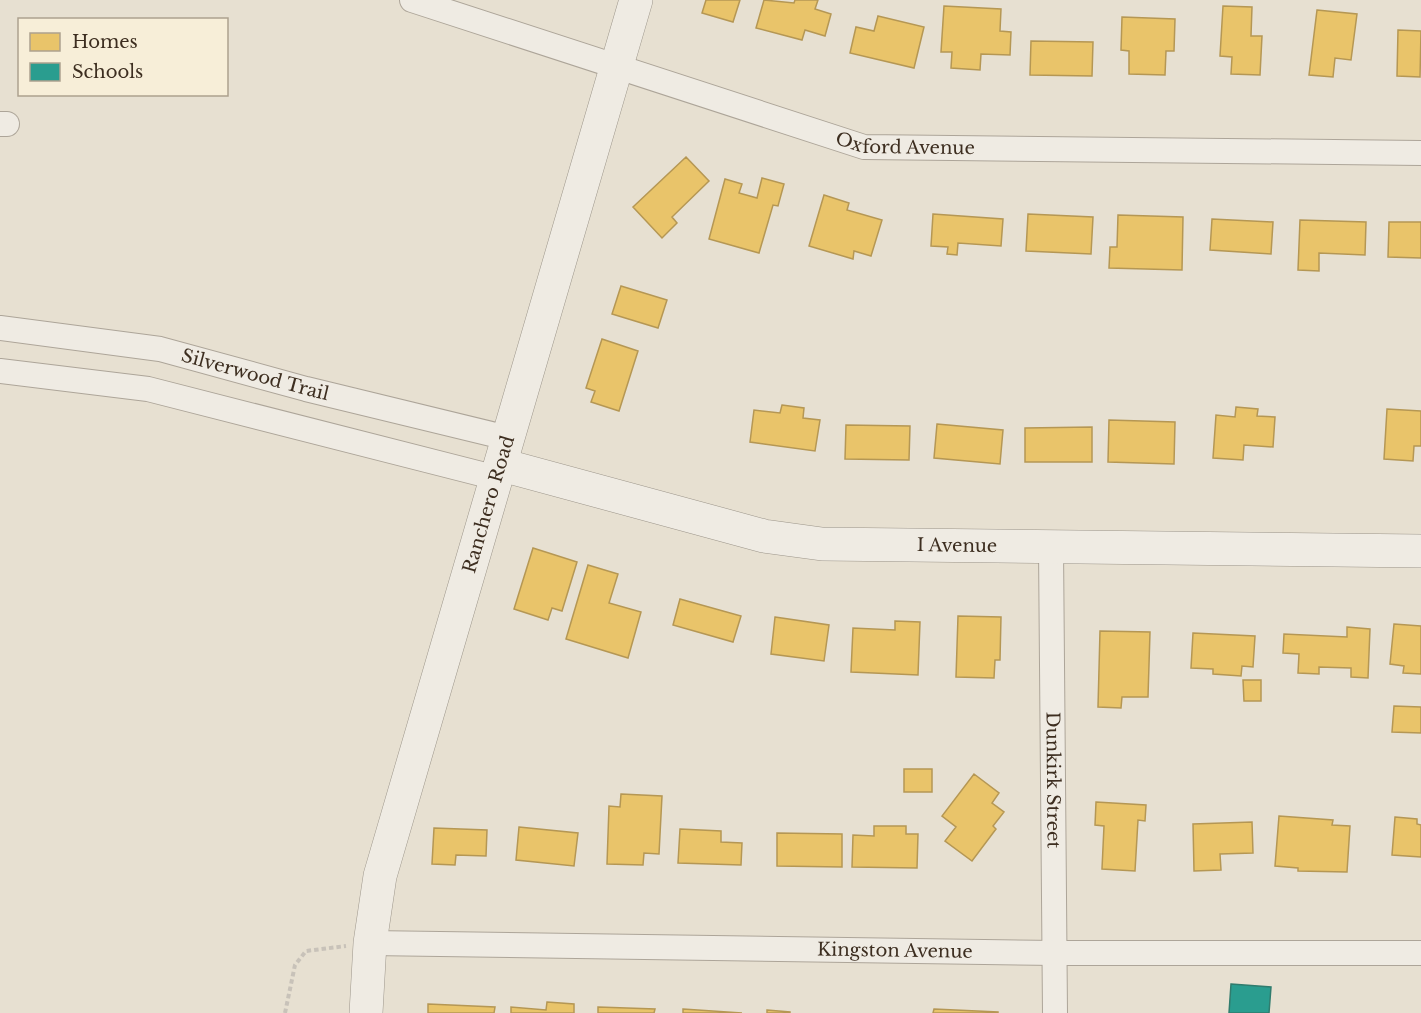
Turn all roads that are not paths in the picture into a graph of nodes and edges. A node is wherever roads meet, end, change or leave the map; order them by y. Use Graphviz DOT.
graph roads {
  1 [pos="412,0"];
  2 [pos="636,0"];
  3 [pos="618,66"];
  4 [pos="1421,153"];
  5 [pos="0,328"];
  6 [pos="0,371"];
  7 [pos="502,460"];
  8 [pos="1051,548"];
  9 [pos="1421,551"];
  10 [pos="370,943"];
  11 [pos="1056,953"];
  12 [pos="1421,953"];
  13 [pos="366,1013"];
  14 [pos="1055,1013"];
  1 -- 3 [label="street, Oxford Avenue"];
  2 -- 3 [label="main road, Ranchero Road"];
  3 -- 4 [label="street, Oxford Avenue"];
  3 -- 7 [label="main road, Ranchero Road"];
  5 -- 7 [label="street, Silverwood Trail"];
  6 -- 7 [label="street"];
  7 -- 8 [label="main road, I Avenue"];
  7 -- 10 [label="main road, Ranchero Road"];
  8 -- 9 [label="main road, I Avenue"];
  8 -- 11 [label="street, Dunkirk Street"];
  10 -- 11 [label="street, Kingston Avenue"];
  10 -- 13 [label="main road, Ranchero Road"];
  11 -- 12 [label="street, Kingston Avenue"];
  11 -- 14 [label="street, Dunkirk Street"];
}
